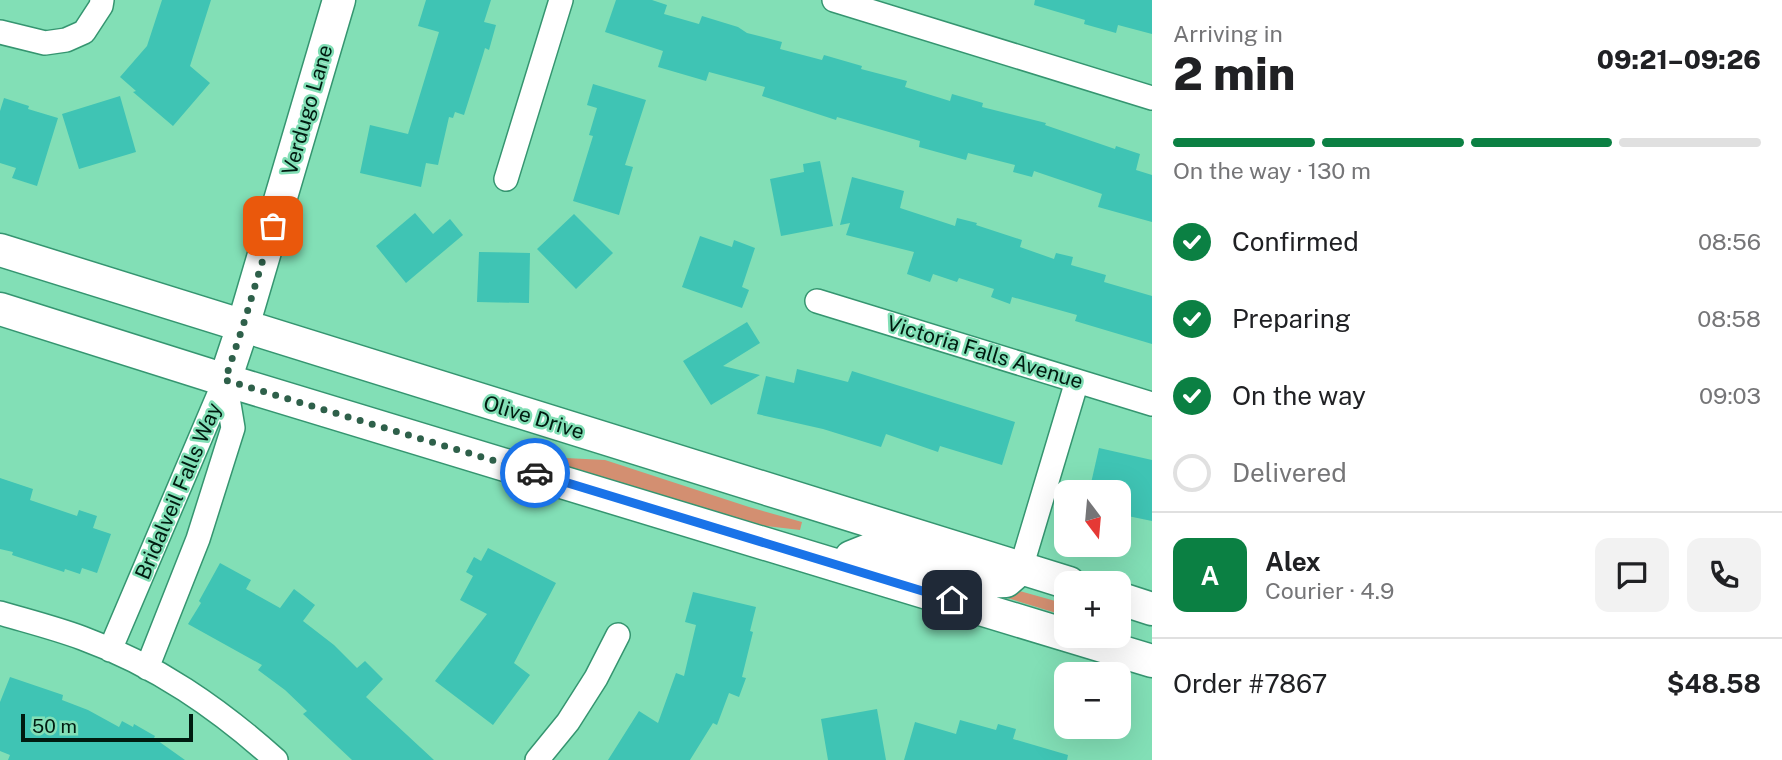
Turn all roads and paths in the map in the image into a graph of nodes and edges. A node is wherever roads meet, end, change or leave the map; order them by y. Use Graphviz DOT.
graph roads {
  1 [pos="103,0"];
  2 [pos="339,0"];
  3 [pos="561,0"];
  4 [pos="834,0"];
  5 [pos="0,33"];
  6 [pos="1152,98"];
  7 [pos="506,179"];
  8 [pos="0,250"];
  9 [pos="817,301"];
  10 [pos="0,309"];
  11 [pos="243,326"];
  12 [pos="225,380"];
  13 [pos="1077,381"];
  14 [pos="1152,404"];
  15 [pos="833,564"];
  16 [pos="1021,568"];
  17 [pos="1054,578"];
  18 [pos="1131,602"];
  19 [pos="1152,609"];
  20 [pos="0,612"];
  21 [pos="1054,631"];
  22 [pos="618,635"];
  23 [pos="1107,648"];
  24 [pos="110,650"];
  25 [pos="1152,662"];
  26 [pos="147,668"];
  27 [pos="276,760"];
  28 [pos="537,760"];
  1 -- 5 [label="street"];
  2 -- 11 [label="main road, Verdugo Lane"];
  3 -- 7 [label="street"];
  4 -- 6 [label="street"];
  8 -- 11 [label="main road, Olive Drive"];
  9 -- 13 [label="street, Victoria Falls Avenue"];
  10 -- 12 [label="main road"];
  11 -- 12 [label="main road, Verdugo Lane"];
  11 -- 16 [label="main road, Olive Drive"];
  12 -- 15 [label="main road"];
  12 -- 24 [label="street, Bridalveil Falls Way"];
  12 -- 26 [label="street, Bridalveil Falls Way"];
  13 -- 14 [label="street, Victoria Falls Avenue"];
  13 -- 16 [label="street"];
  15 -- 16 [label="main road"];
  15 -- 21 [label="main road"];
  16 -- 17 [label="main road, Olive Drive"];
  18 -- 19 [label="main road"];
  20 -- 24 [label="street"];
  22 -- 28 [label="street"];
  23 -- 25 [label="main road"];
  24 -- 26 [label="street"];
  26 -- 27 [label="street"];
}
